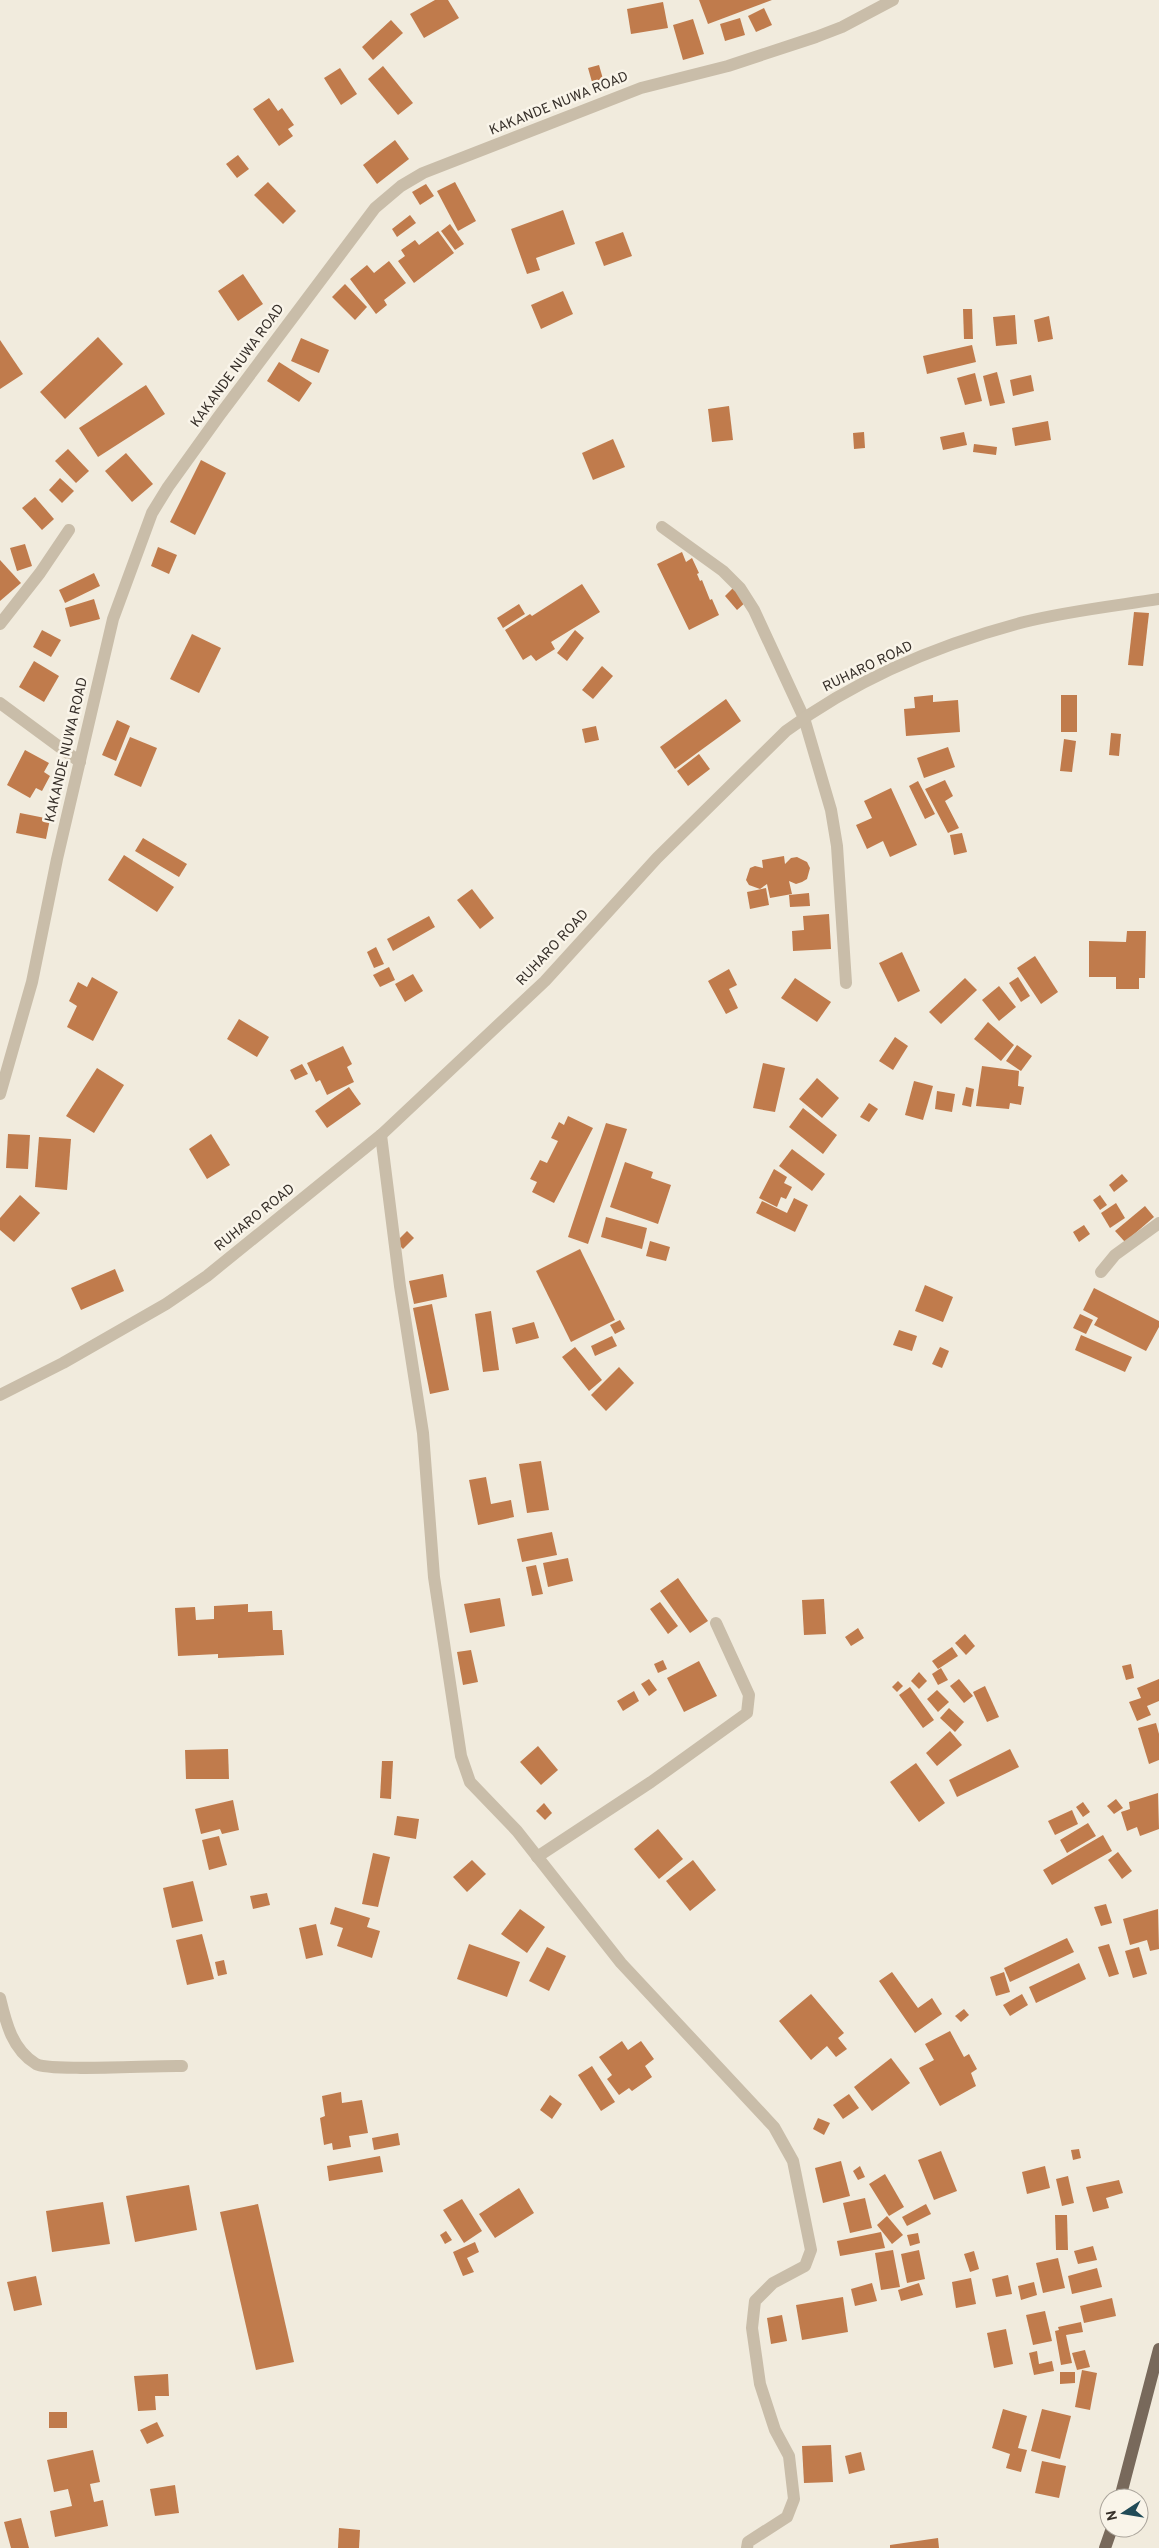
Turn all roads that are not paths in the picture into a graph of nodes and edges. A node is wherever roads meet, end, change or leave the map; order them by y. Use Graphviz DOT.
graph roads {
  1 [pos="893,0"];
  2 [pos="662,527"];
  3 [pos="69,530"];
  4 [pos="1159,599"];
  5 [pos="0,624"];
  6 [pos="0,703"];
  7 [pos="804,718"];
  8 [pos="80,762"];
  9 [pos="846,983"];
  10 [pos="0,1094"];
  11 [pos="381,1135"];
  12 [pos="1159,1223"];
  13 [pos="1101,1272"];
  14 [pos="0,1395"];
  15 [pos="716,1623"];
  16 [pos="537,1857"];
  17 [pos="0,1998"];
  18 [pos="182,2066"];
  19 [pos="1159,2349"];
  20 [pos="1123,2488"];
  21 [pos="747,2548"];
  1 -- 8 [label="street, KAKANDE NUWA ROAD"];
  2 -- 7 [label="street"];
  3 -- 5 [label="street"];
  4 -- 7 [label="street, RUHARO ROAD"];
  6 -- 8 [label="street"];
  7 -- 9 [label="street"];
  7 -- 11 [label="street, RUHARO ROAD"];
  8 -- 10 [label="street, KAKANDE NUWA ROAD"];
  11 -- 14 [label="street, RUHARO ROAD"];
  11 -- 16 [label="street"];
  12 -- 13 [label="street"];
  15 -- 16 [label="street"];
  16 -- 21 [label="street"];
  17 -- 18 [label="street"];
  19 -- 20 [label="main road"];
}
